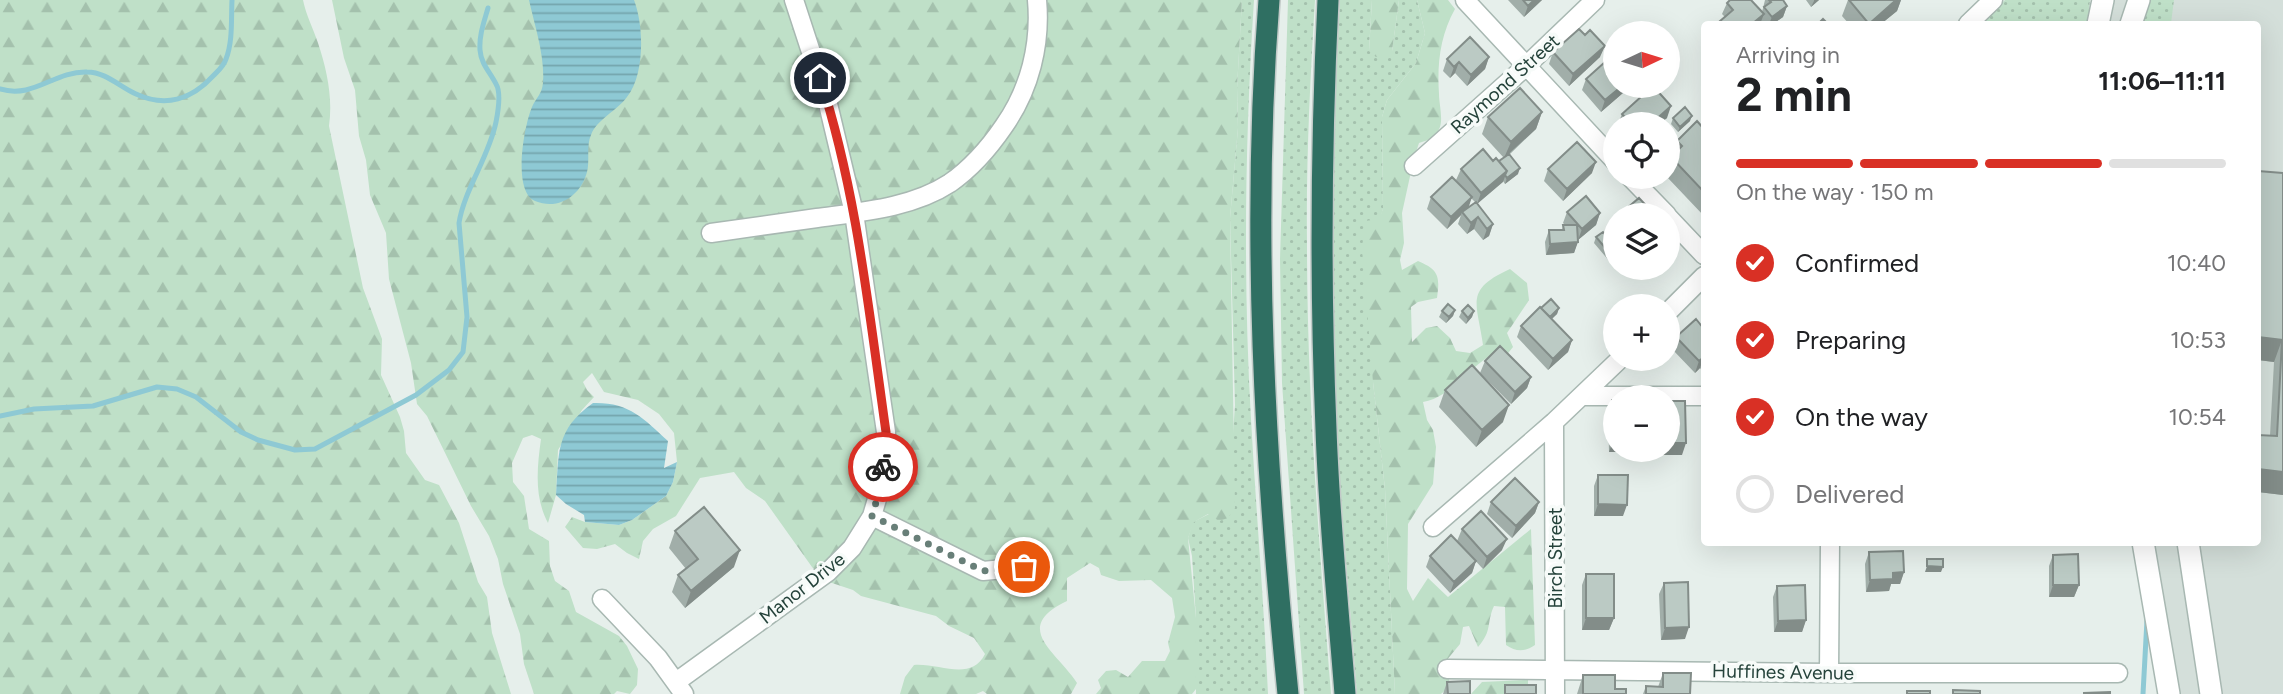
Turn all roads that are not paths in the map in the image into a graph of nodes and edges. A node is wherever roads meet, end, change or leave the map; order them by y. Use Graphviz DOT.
graph roads {
  1 [pos="794,0"];
  2 [pos="1037,0"];
  3 [pos="1269,0"];
  4 [pos="1328,0"];
  5 [pos="1465,0"];
  6 [pos="1595,0"];
  7 [pos="1993,0"];
  8 [pos="2103,0"];
  9 [pos="2139,0"];
  10 [pos="1971,21"];
  11 [pos="2099,21"];
  12 [pos="2132,21"];
  13 [pos="1525,66"];
  14 [pos="1603,148"];
  15 [pos="1414,166"];
  16 [pos="1641,189"];
  17 [pos="1655,203"];
  18 [pos="854,213"];
  19 [pos="1680,230"];
  20 [pos="711,233"];
  21 [pos="1701,252"];
  22 [pos="1701,279"];
  23 [pos="1680,300"];
  24 [pos="1608,371"];
  25 [pos="1583,396"];
  26 [pos="1701,396"];
  27 [pos="1554,422"];
  28 [pos="872,516"];
  29 [pos="1433,527"];
  30 [pos="1829,546"];
  31 [pos="2144,546"];
  32 [pos="2189,546"];
  33 [pos="1024,567"];
  34 [pos="1279,598"];
  35 [pos="602,599"];
  36 [pos="1447,669"];
  37 [pos="1555,670"];
  38 [pos="1829,673"];
  39 [pos="2118,673"];
  40 [pos="680,688"];
  41 [pos="1279,694"];
  42 [pos="1288,694"];
  43 [pos="1345,694"];
  44 [pos="1555,694"];
  45 [pos="2169,694"];
  46 [pos="2211,694"];
  1 -- 18 [label="street, Manor Drive"];
  2 -- 18 [label="street"];
  3 -- 34 [label="highway"];
  4 -- 43 [label="highway"];
  5 -- 13 [label="street"];
  6 -- 13 [label="street, Raymond Street"];
  7 -- 10 [label="street"];
  8 -- 11 [label="street"];
  9 -- 12 [label="street"];
  13 -- 14 [label="street"];
  13 -- 15 [label="street, Raymond Street"];
  16 -- 17 [label="street"];
  18 -- 20 [label="street"];
  18 -- 28 [label="street, Manor Drive"];
  19 -- 21 [label="street"];
  22 -- 23 [label="street"];
  24 -- 25 [label="street"];
  25 -- 26 [label="street"];
  25 -- 27 [label="street"];
  27 -- 29 [label="street"];
  27 -- 37 [label="street, Birch Street"];
  28 -- 33 [label="street"];
  28 -- 40 [label="street, Manor Drive"];
  30 -- 38 [label="street"];
  31 -- 45 [label="street"];
  32 -- 46 [label="street"];
  34 -- 41 [label="highway"];
  34 -- 42 [label="highway"];
  35 -- 40 [label="street"];
  36 -- 37 [label="street, Huffines Avenue"];
  37 -- 38 [label="street, Huffines Avenue"];
  37 -- 44 [label="street, Birch Street"];
  38 -- 39 [label="street, Huffines Avenue"];
}
